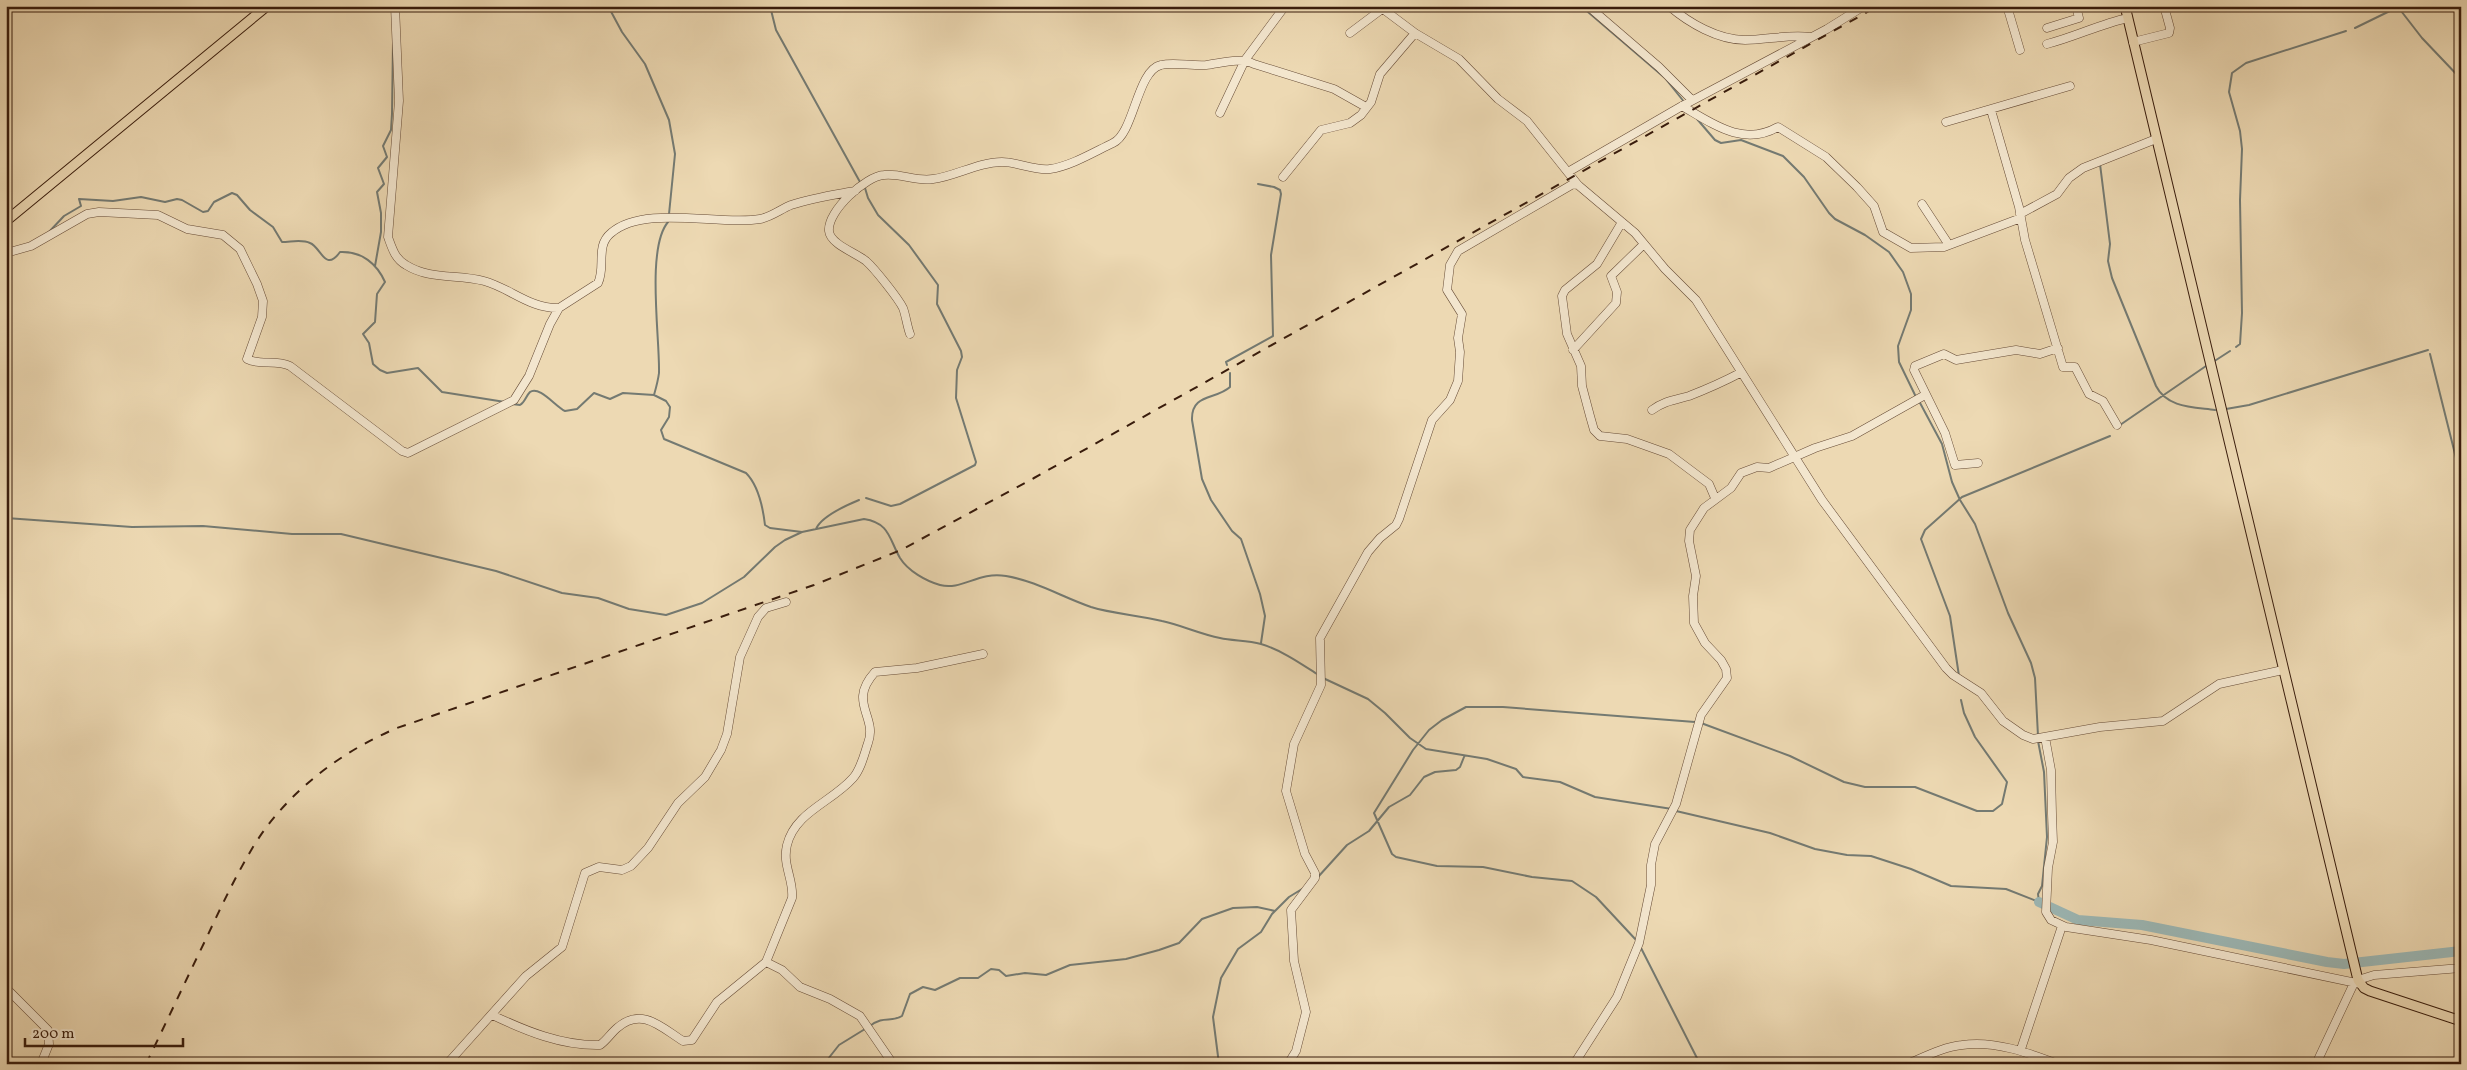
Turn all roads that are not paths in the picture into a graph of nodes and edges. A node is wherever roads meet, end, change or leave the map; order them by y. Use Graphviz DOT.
graph roads {
  1 [pos="267,6"];
  2 [pos="395,6"];
  3 [pos="1285,6"];
  4 [pos="1588,6"];
  5 [pos="1669,6"];
  6 [pos="1864,6"];
  7 [pos="2007,6"];
  8 [pos="2076,6"];
  9 [pos="2125,6"];
  10 [pos="2164,6"];
  11 [pos="1381,7"];
  12 [pos="1598,9"];
  13 [pos="2128,18"];
  14 [pos="2047,28"];
  15 [pos="1350,33"];
  16 [pos="1415,33"];
  17 [pos="1810,37"];
  18 [pos="2133,42"];
  19 [pos="2047,44"];
  20 [pos="2020,50"];
  21 [pos="1245,60"];
  22 [pos="2070,86"];
  23 [pos="1692,100"];
  24 [pos="1682,106"];
  25 [pos="1366,107"];
  26 [pos="1991,110"];
  27 [pos="1220,113"];
  28 [pos="1946,122"];
  29 [pos="2156,139"];
  30 [pos="1568,172"];
  31 [pos="1283,177"];
  32 [pos="1578,185"];
  33 [pos="855,191"];
  34 [pos="1922,204"];
  35 [pos="2021,216"];
  36 [pos="6,220"];
  37 [pos="1622,222"];
  38 [pos="1644,244"];
  39 [pos="1949,245"];
  40 [pos="6,253"];
  41 [pos="558,308"];
  42 [pos="910,334"];
  43 [pos="2058,348"];
  44 [pos="1573,350"];
  45 [pos="1740,373"];
  46 [pos="1925,395"];
  47 [pos="1652,410"];
  48 [pos="2117,425"];
  49 [pos="1795,457"];
  50 [pos="1978,463"];
  51 [pos="1715,498"];
  52 [pos="786,602"];
  53 [pos="984,654"];
  54 [pos="2283,670"];
  55 [pos="2045,737"];
  56 [pos="2062,926"];
  57 [pos="766,962"];
  58 [pos="2461,968"];
  59 [pos="2357,980"];
  60 [pos="6,988"];
  61 [pos="492,1015"];
  62 [pos="2461,1021"];
  63 [pos="2021,1049"];
  64 [pos="41,1064"];
  65 [pos="447,1064"];
  66 [pos="893,1064"];
  67 [pos="1288,1064"];
  68 [pos="1574,1064"];
  69 [pos="1907,1064"];
  70 [pos="2058,1064"];
  71 [pos="2316,1064"];
  1 -- 36 [label="main road"];
  2 -- 41 [label="street"];
  3 -- 21 [label="street"];
  4 -- 12 [label="street"];
  5 -- 17 [label="street"];
  6 -- 17 [label="street"];
  7 -- 20 [label="street"];
  8 -- 14 [label="street"];
  9 -- 13 [label="main road"];
  10 -- 18 [label="street"];
  11 -- 15 [label="street"];
  11 -- 16 [label="street"];
  12 -- 23 [label="street"];
  13 -- 18 [label="main road"];
  13 -- 19 [label="street"];
  16 -- 25 [label="street"];
  16 -- 30 [label="street"];
  17 -- 23 [label="street"];
  18 -- 29 [label="main road"];
  21 -- 25 [label="street"];
  21 -- 27 [label="street"];
  21 -- 33 [label="street"];
  22 -- 26 [label="street"];
  23 -- 24 [label="street"];
  24 -- 30 [label="street"];
  24 -- 39 [label="street"];
  25 -- 31 [label="street"];
  26 -- 28 [label="street"];
  26 -- 35 [label="street"];
  29 -- 35 [label="street"];
  29 -- 54 [label="main road"];
  30 -- 32 [label="street"];
  32 -- 37 [label="street"];
  32 -- 67 [label="street"];
  33 -- 41 [label="street"];
  33 -- 42 [label="street"];
  34 -- 39 [label="street"];
  35 -- 39 [label="street"];
  35 -- 43 [label="street"];
  37 -- 38 [label="street"];
  37 -- 44 [label="street"];
  38 -- 44 [label="street"];
  38 -- 45 [label="street"];
  40 -- 41 [label="street"];
  43 -- 46 [label="street"];
  43 -- 48 [label="street"];
  44 -- 51 [label="street"];
  45 -- 47 [label="street"];
  45 -- 49 [label="street"];
  46 -- 49 [label="street"];
  46 -- 50 [label="street"];
  49 -- 51 [label="street"];
  49 -- 55 [label="street"];
  51 -- 68 [label="street"];
  52 -- 61 [label="street"];
  53 -- 57 [label="street"];
  54 -- 55 [label="street"];
  54 -- 59 [label="main road"];
  55 -- 56 [label="street"];
  56 -- 59 [label="street"];
  56 -- 63 [label="street"];
  57 -- 61 [label="street"];
  57 -- 66 [label="street"];
  58 -- 59 [label="street"];
  59 -- 62 [label="main road"];
  59 -- 71 [label="street"];
  60 -- 64 [label="street"];
  61 -- 65 [label="street"];
  63 -- 69 [label="street"];
  63 -- 70 [label="street"];
}
